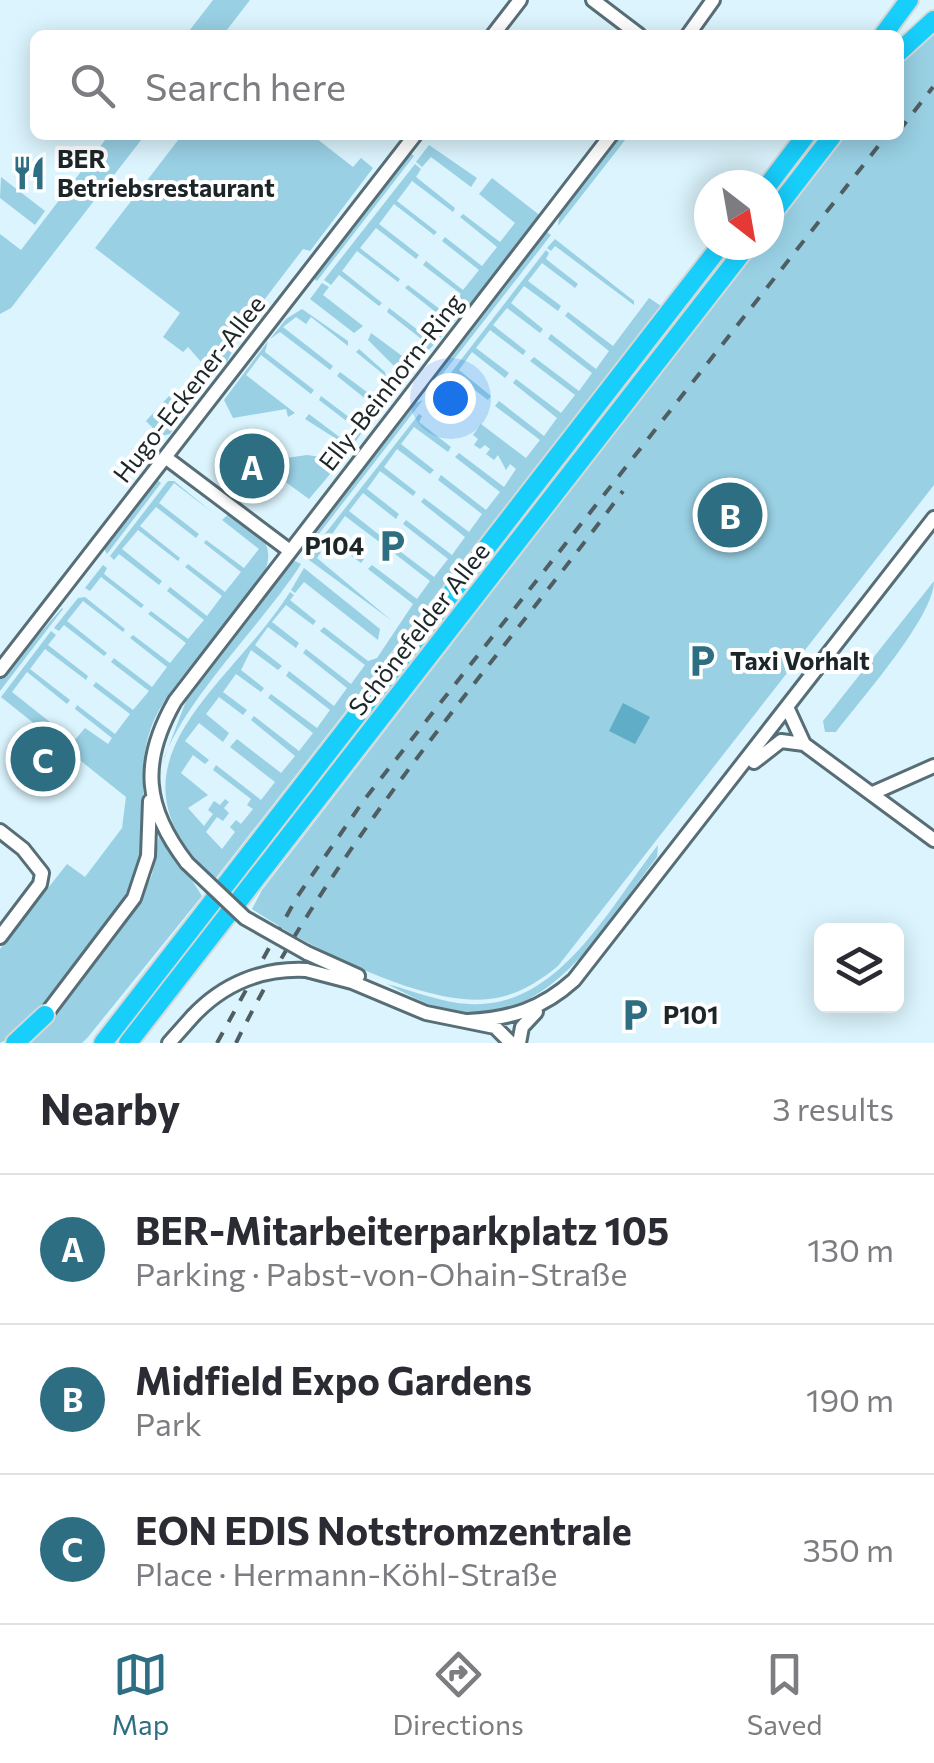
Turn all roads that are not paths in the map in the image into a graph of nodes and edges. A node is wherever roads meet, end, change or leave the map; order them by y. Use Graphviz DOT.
graph roads {
  1 [pos="520,0"];
  2 [pos="593,0"];
  3 [pos="714,0"];
  4 [pos="908,0"];
  5 [pos="934,20"];
  6 [pos="497,30"];
  7 [pos="632,30"];
  8 [pos="692,30"];
  9 [pos="887,30"];
  10 [pos="904,47"];
  11 [pos="410,140"];
  12 [pos="608,140"];
  13 [pos="802,140"];
  14 [pos="830,140"];
  15 [pos="779,170"];
  16 [pos="784,199"];
  17 [pos="709,260"];
  18 [pos="736,260"];
  19 [pos="165,457"];
  20 [pos="934,518"];
  21 [pos="290,551"];
  22 [pos="0,670"];
  23 [pos="787,707"];
  24 [pos="804,744"];
  25 [pos="934,766"];
  26 [pos="736,774"];
  27 [pos="151,789"];
  28 [pos="873,793"];
  29 [pos="0,831"];
  30 [pos="934,840"];
  31 [pos="0,937"];
  32 [pos="154,977"];
  33 [pos="392,999"];
  34 [pos="540,1006"];
  35 [pos="45,1015"];
  36 [pos="468,1021"];
  37 [pos="15,1043"];
  38 [pos="24,1043"];
  39 [pos="88,1043"];
  40 [pos="103,1043"];
  41 [pos="128,1043"];
  42 [pos="169,1043"];
  43 [pos="510,1043"];
  44 [pos="519,1043"];
  1 -- 6 [label="street"];
  2 -- 7 [label="street"];
  3 -- 8 [label="street"];
  4 -- 9 [label="highway"];
  5 -- 10 [label="highway"];
  11 -- 19 [label="street, Hugo-Eckener-Allee"];
  12 -- 21 [label="street, Elly-Beinhorn-Ring"];
  13 -- 15 [label="highway"];
  14 -- 16 [label="highway"];
  17 -- 32 [label="highway, Schönefelder Allee"];
  18 -- 41 [label="highway, Schönefelder Allee"];
  19 -- 21 [label="street"];
  19 -- 22 [label="street, Hugo-Eckener-Allee"];
  20 -- 23 [label="street, Elly-Beinhorn-Ring"];
  21 -- 27 [label="street, Elly-Beinhorn-Ring"];
  23 -- 24 [label="street"];
  23 -- 26 [label="street, Elly-Beinhorn-Ring"];
  24 -- 26 [label="street"];
  24 -- 28 [label="street"];
  25 -- 28 [label="street"];
  26 -- 34 [label="street, Elly-Beinhorn-Ring"];
  27 -- 33 [label="street, Elly-Beinhorn-Ring, bridge"];
  27 -- 35 [label="street"];
  28 -- 30 [label="street"];
  29 -- 31 [label="street"];
  32 -- 39 [label="highway"];
  32 -- 40 [label="highway, Schönefelder Allee"];
  33 -- 36 [label="street, Elly-Beinhorn-Ring"];
  33 -- 42 [label="street, Elly-Beinhorn-Ring, bridge"];
  34 -- 36 [label="street, Elly-Beinhorn-Ring"];
  34 -- 44 [label="street"];
  35 -- 37 [label="highway"];
  35 -- 38 [label="street"];
  36 -- 43 [label="street, Elly-Beinhorn-Ring"];
}
